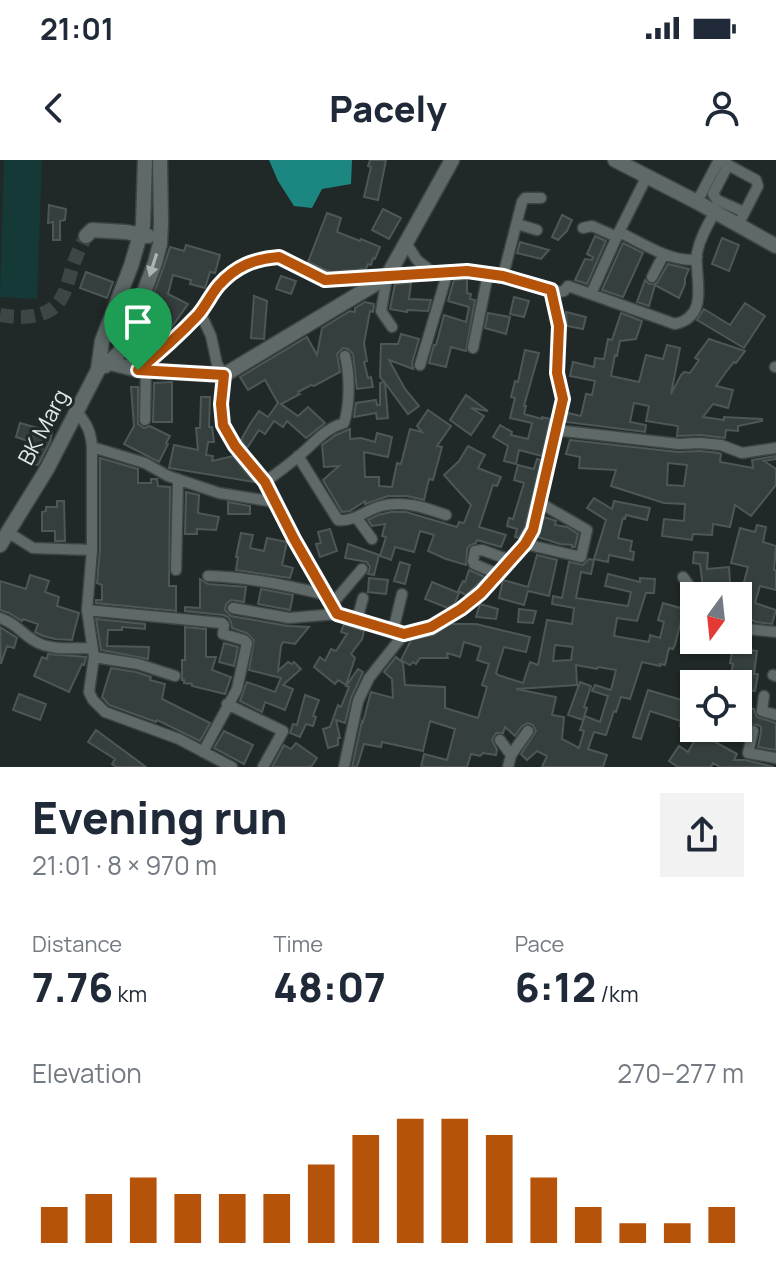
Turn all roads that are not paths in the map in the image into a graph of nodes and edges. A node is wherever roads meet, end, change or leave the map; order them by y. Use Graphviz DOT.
graph roads {
  1 [pos="145,160"];
  2 [pos="160,160"];
  3 [pos="452,160"];
  4 [pos="615,160"];
  5 [pos="724,162"];
  6 [pos="647,176"];
  7 [pos="541,198"];
  8 [pos="697,202"];
  9 [pos="715,212"];
  10 [pos="741,219"];
  11 [pos="517,224"];
  12 [pos="583,228"];
  13 [pos="537,230"];
  14 [pos="140,234"];
  15 [pos="618,235"];
  16 [pos="86,236"];
  17 [pos="160,238"];
  18 [pos="406,243"];
  19 [pos="776,246"];
  20 [pos="664,254"];
  21 [pos="697,257"];
  22 [pos="448,271"];
  23 [pos="432,272"];
  24 [pos="488,274"];
  25 [pos="503,276"];
  26 [pos="387,277"];
  27 [pos="652,277"];
  28 [pos="551,290"];
  29 [pos="591,294"];
  30 [pos="200,312"];
  31 [pos="392,327"];
  32 [pos="473,348"];
  33 [pos="345,356"];
  34 [pos="420,365"];
  35 [pos="104,366"];
  36 [pos="142,370"];
  37 [pos="224,375"];
  38 [pos="77,412"];
  39 [pos="145,420"];
  40 [pos="555,430"];
  41 [pos="92,447"];
  42 [pos="776,448"];
  43 [pos="298,456"];
  44 [pos="178,479"];
  45 [pos="265,482"];
  46 [pos="275,502"];
  47 [pos="540,503"];
  48 [pos="446,515"];
  49 [pos="356,517"];
  50 [pos="4,539"];
  51 [pos="372,539"];
  52 [pos="525,544"];
  53 [pos="92,550"];
  54 [pos="510,560"];
  55 [pos="362,569"];
  56 [pos="176,570"];
  57 [pos="498,574"];
  58 [pos="208,576"];
  59 [pos="683,577"];
  60 [pos="687,582"];
  61 [pos="402,594"];
  62 [pos="363,598"];
  63 [pos="332,604"];
  64 [pos="233,608"];
  65 [pos="87,610"];
  66 [pos="0,618"];
  67 [pos="357,620"];
  68 [pos="752,629"];
  69 [pos="776,632"];
  70 [pos="399,633"];
  71 [pos="92,652"];
  72 [pos="175,676"];
  73 [pos="764,696"];
  74 [pos="227,704"];
  75 [pos="776,715"];
  76 [pos="528,731"];
  77 [pos="753,731"];
  78 [pos="500,740"];
  79 [pos="776,758"];
  80 [pos="209,759"];
  81 [pos="510,761"];
  82 [pos="232,767"];
  83 [pos="263,767"];
  84 [pos="344,767"];
  1 -- 14 [label="street"];
  2 -- 17 [label="street"];
  3 -- 18 [label="street"];
  4 -- 6 [label="street"];
  5 -- 8 [label="street"];
  5 -- 10 [label="street"];
  5 -- 10 [label="street"];
  6 -- 8 [label="street"];
  6 -- 15 [label="street"];
  7 -- 11 [label="street"];
  8 -- 9 [label="street"];
  9 -- 10 [label="street"];
  9 -- 21 [label="street"];
  10 -- 19 [label="street"];
  11 -- 13 [label="street"];
  11 -- 25 [label="street"];
  12 -- 15 [label="street"];
  14 -- 16 [label="street"];
  14 -- 17 [label="street"];
  14 -- 35 [label="street"];
  15 -- 20 [label="street"];
  15 -- 29 [label="street"];
  17 -- 35 [label="street, one-way"];
  18 -- 23 [label="street"];
  18 -- 26 [label="street"];
  20 -- 21 [label="street"];
  20 -- 27 [label="street"];
  21 -- 29 [label="street"];
  22 -- 23 [label="street"];
  22 -- 24 [label="street"];
  22 -- 34 [label="street"];
  23 -- 26 [label="street"];
  24 -- 25 [label="street"];
  24 -- 32 [label="street"];
  25 -- 28 [label="street"];
  26 -- 30 [label="street"];
  26 -- 31 [label="street"];
  26 -- 37 [label="street"];
  28 -- 29 [label="street"];
  28 -- 40 [label="street"];
  30 -- 36 [label="street"];
  30 -- 37 [label="street"];
  33 -- 43 [label="street"];
  35 -- 36 [label="street"];
  35 -- 38 [label="street, BK Marg"];
  36 -- 37 [label="street"];
  36 -- 39 [label="street"];
  37 -- 45 [label="street"];
  38 -- 41 [label="street"];
  38 -- 50 [label="street, BK Marg"];
  40 -- 42 [label="street"];
  40 -- 47 [label="street"];
  41 -- 44 [label="street"];
  41 -- 53 [label="street"];
  43 -- 45 [label="street"];
  43 -- 49 [label="street"];
  44 -- 46 [label="street"];
  44 -- 56 [label="street"];
  45 -- 46 [label="street"];
  46 -- 63 [label="street"];
  47 -- 52 [label="street"];
  47 -- 52 [label="street"];
  48 -- 49 [label="street"];
  49 -- 51 [label="street"];
  50 -- 53 [label="street"];
  52 -- 54 [label="street"];
  53 -- 65 [label="street"];
  54 -- 57 [label="street"];
  54 -- 57 [label="street"];
  55 -- 63 [label="street"];
  57 -- 70 [label="street"];
  58 -- 63 [label="street"];
  59 -- 60 [label="street"];
  61 -- 70 [label="street"];
  62 -- 67 [label="street"];
  63 -- 64 [label="street"];
  63 -- 67 [label="street"];
  65 -- 71 [label="street"];
  65 -- 74 [label="street"];
  66 -- 71 [label="street"];
  67 -- 70 [label="street"];
  68 -- 69 [label="street"];
  70 -- 84 [label="street"];
  71 -- 72 [label="street"];
  71 -- 80 [label="street"];
  73 -- 75 [label="street"];
  74 -- 80 [label="street"];
  74 -- 83 [label="street"];
  76 -- 81 [label="street"];
  77 -- 79 [label="street"];
  78 -- 81 [label="street"];
  80 -- 82 [label="street"];
}
